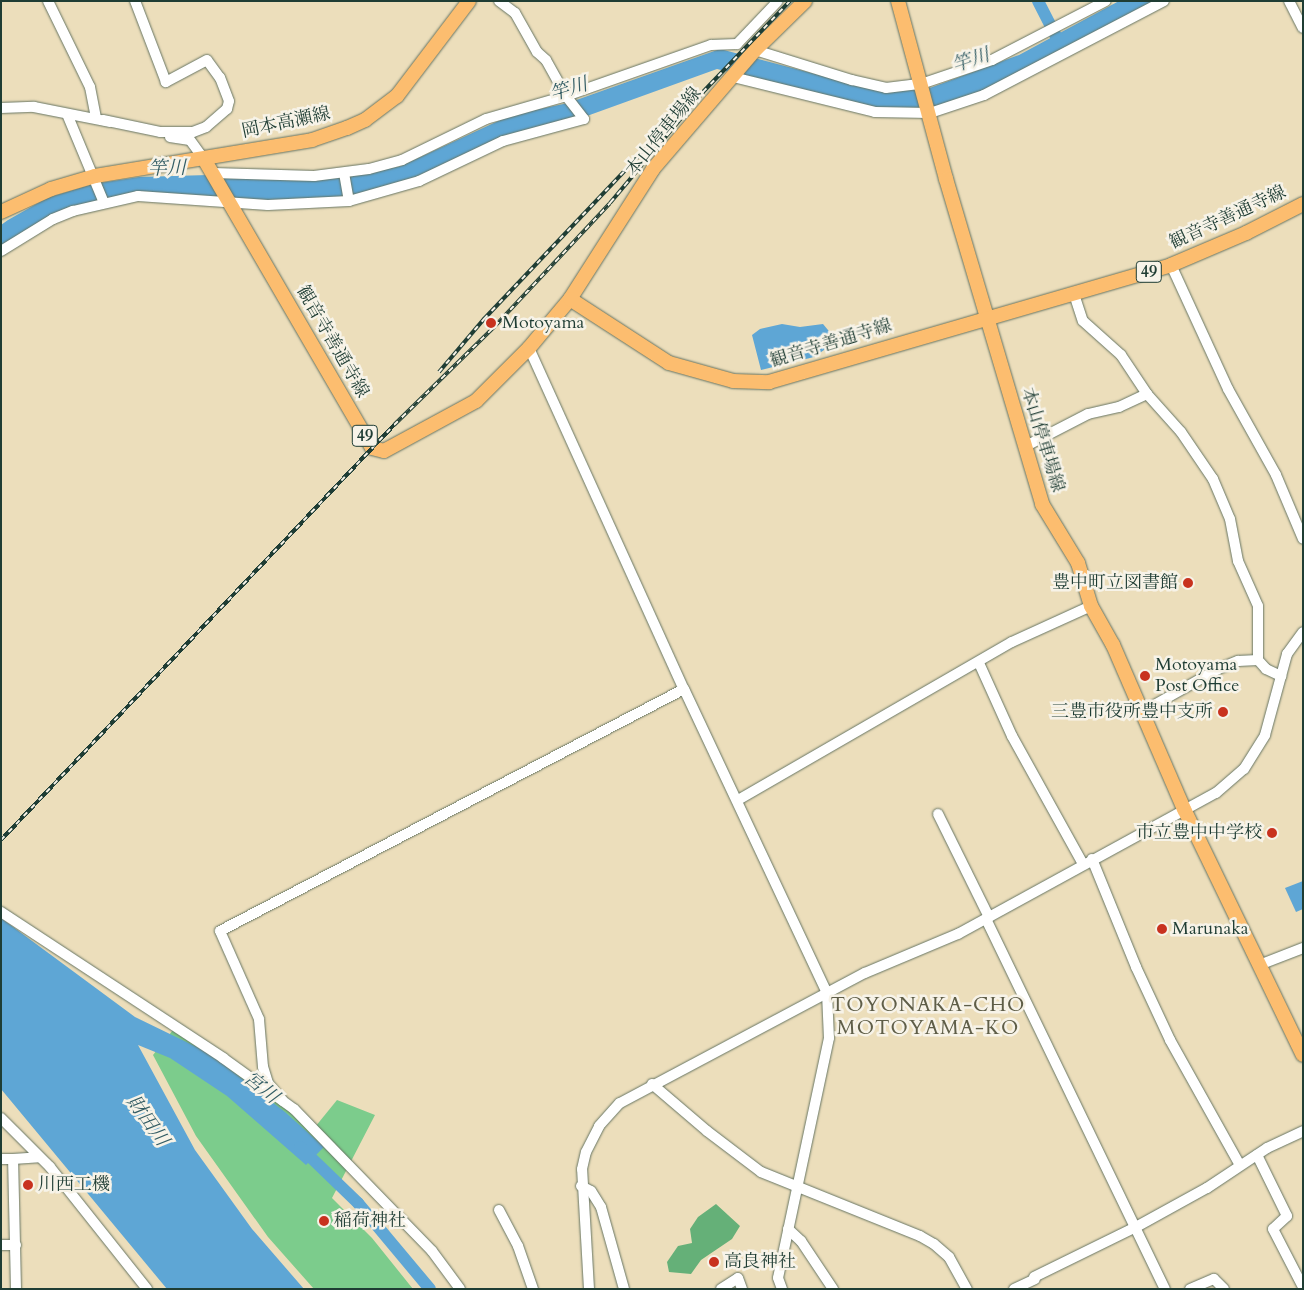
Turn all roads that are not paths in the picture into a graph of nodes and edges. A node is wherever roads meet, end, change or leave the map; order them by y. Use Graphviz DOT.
graph roads {
  1 [pos="48,1"];
  2 [pos="135,1"];
  3 [pos="469,1"];
  4 [pos="499,1"];
  5 [pos="778,1"];
  6 [pos="805,1"];
  7 [pos="898,1"];
  8 [pos="1106,1"];
  9 [pos="1164,1"];
  10 [pos="1289,1"];
  11 [pos="1303,28"];
  12 [pos="755,50"];
  13 [pos="733,77"];
  14 [pos="922,86"];
  15 [pos="567,98"];
  16 [pos="1,108"];
  17 [pos="930,111"];
  18 [pos="67,114"];
  19 [pos="100,119"];
  20 [pos="204,159"];
  21 [pos="213,173"];
  22 [pos="344,175"];
  23 [pos="96,178"];
  24 [pos="348,200"];
  25 [pos="104,202"];
  26 [pos="229,202"];
  27 [pos="1303,204"];
  28 [pos="1,212"];
  29 [pos="1,251"];
  30 [pos="1171,265"];
  31 [pos="1074,294"];
  32 [pos="570,299"];
  33 [pos="986,317"];
  34 [pos="529,348"];
  35 [pos="1146,394"];
  36 [pos="1024,447"];
  37 [pos="1303,539"];
  38 [pos="1091,606"];
  39 [pos="1303,632"];
  40 [pos="1258,660"];
  41 [pos="979,663"];
  42 [pos="1281,676"];
  43 [pos="684,690"];
  44 [pos="1140,713"];
  45 [pos="738,800"];
  46 [pos="1184,809"];
  47 [pos="938,814"];
  48 [pos="1088,862"];
  49 [pos="1,912"];
  50 [pos="987,918"];
  51 [pos="1303,948"];
  52 [pos="1259,965"];
  53 [pos="827,993"];
  54 [pos="1303,1055"];
  55 [pos="652,1084"];
  56 [pos="283,1101"];
  57 [pos="1,1118"];
  58 [pos="1303,1131"];
  59 [pos="1257,1154"];
  60 [pos="39,1157"];
  61 [pos="1,1159"];
  62 [pos="13,1159"];
  63 [pos="1240,1165"];
  64 [pos="581,1186"];
  65 [pos="798,1187"];
  66 [pos="499,1210"];
  67 [pos="1136,1227"];
  68 [pos="788,1229"];
  69 [pos="1,1245"];
  70 [pos="16,1245"];
  71 [pos="1303,1287"];
  72 [pos="16,1289"];
  73 [pos="147,1289"];
  74 [pos="460,1289"];
  75 [pos="533,1289"];
  76 [pos="589,1289"];
  77 [pos="624,1289"];
  78 [pos="721,1289"];
  79 [pos="742,1289"];
  80 [pos="782,1289"];
  81 [pos="833,1289"];
  82 [pos="967,1289"];
  83 [pos="1014,1289"];
  84 [pos="1165,1289"];
  85 [pos="1190,1289"];
  86 [pos="1224,1289"];
  1 -- 19 [label="street"];
  2 -- 19 [label="street"];
  3 -- 20 [label="main road, 岡本高瀬線"];
  4 -- 15 [label="street"];
  5 -- 15 [label="street"];
  6 -- 12 [label="main road, 本山停車場線"];
  7 -- 14 [label="main road, 本山停車場線"];
  8 -- 14 [label="street"];
  9 -- 17 [label="street"];
  10 -- 11 [label="street"];
  12 -- 13 [label="main road, 本山停車場線"];
  12 -- 14 [label="street"];
  13 -- 17 [label="street"];
  13 -- 32 [label="main road, 本山停車場線"];
  14 -- 17 [label="main road, 本山停車場線"];
  15 -- 22 [label="street"];
  15 -- 24 [label="street"];
  16 -- 18 [label="street"];
  17 -- 33 [label="main road, 本山停車場線"];
  18 -- 19 [label="street"];
  18 -- 23 [label="street"];
  19 -- 20 [label="street"];
  20 -- 21 [label="main road, 観音寺善通寺線 / 49"];
  20 -- 23 [label="main road"];
  21 -- 22 [label="street"];
  21 -- 26 [label="main road, 観音寺善通寺線 / 49"];
  22 -- 24 [label="street"];
  23 -- 25 [label="street"];
  23 -- 28 [label="main road"];
  24 -- 26 [label="street"];
  25 -- 26 [label="street"];
  25 -- 29 [label="street"];
  26 -- 34 [label="main road, 観音寺善通寺線 / 49"];
  27 -- 30 [label="main road, 観音寺善通寺線 / 49"];
  30 -- 31 [label="main road, 観音寺善通寺線 / 49"];
  30 -- 37 [label="street"];
  31 -- 33 [label="main road, 観音寺善通寺線 / 49"];
  31 -- 35 [label="street"];
  32 -- 33 [label="main road, 観音寺善通寺線 / 49"];
  32 -- 34 [label="main road, 観音寺善通寺線 / 49"];
  33 -- 36 [label="main road, 本山停車場線"];
  34 -- 43 [label="street"];
  35 -- 36 [label="street"];
  35 -- 40 [label="street"];
  36 -- 38 [label="main road, 本山停車場線"];
  38 -- 41 [label="street"];
  38 -- 44 [label="main road, 本山停車場線"];
  39 -- 42 [label="street"];
  40 -- 42 [label="street"];
  40 -- 44 [label="street"];
  41 -- 45 [label="street"];
  41 -- 48 [label="street"];
  42 -- 46 [label="street"];
  43 -- 45 [label="street"];
  43 -- 56 [label="street"];
  44 -- 46 [label="main road, 本山停車場線"];
  45 -- 53 [label="street"];
  46 -- 48 [label="street"];
  46 -- 52 [label="main road, 本山停車場線"];
  47 -- 50 [label="street"];
  48 -- 50 [label="street"];
  48 -- 63 [label="street"];
  49 -- 56 [label="street"];
  50 -- 53 [label="street"];
  50 -- 67 [label="street"];
  51 -- 52 [label="street"];
  52 -- 54 [label="main road, 本山停車場線"];
  53 -- 55 [label="street"];
  53 -- 65 [label="street"];
  55 -- 64 [label="street"];
  55 -- 65 [label="street"];
  56 -- 74 [label="street"];
  57 -- 60 [label="street"];
  58 -- 59 [label="street"];
  59 -- 63 [label="street"];
  59 -- 71 [label="street"];
  60 -- 62 [label="street"];
  60 -- 73 [label="street"];
  61 -- 62 [label="street"];
  62 -- 70 [label="street"];
  63 -- 67 [label="street"];
  64 -- 76 [label="street"];
  64 -- 77 [label="street"];
  65 -- 68 [label="street"];
  65 -- 82 [label="street"];
  66 -- 75 [label="street"];
  67 -- 83 [label="street"];
  67 -- 84 [label="street"];
  68 -- 80 [label="street"];
  68 -- 81 [label="street"];
  69 -- 70 [label="street"];
  70 -- 72 [label="street"];
  78 -- 79 [label="street"];
  85 -- 86 [label="street"];
}
